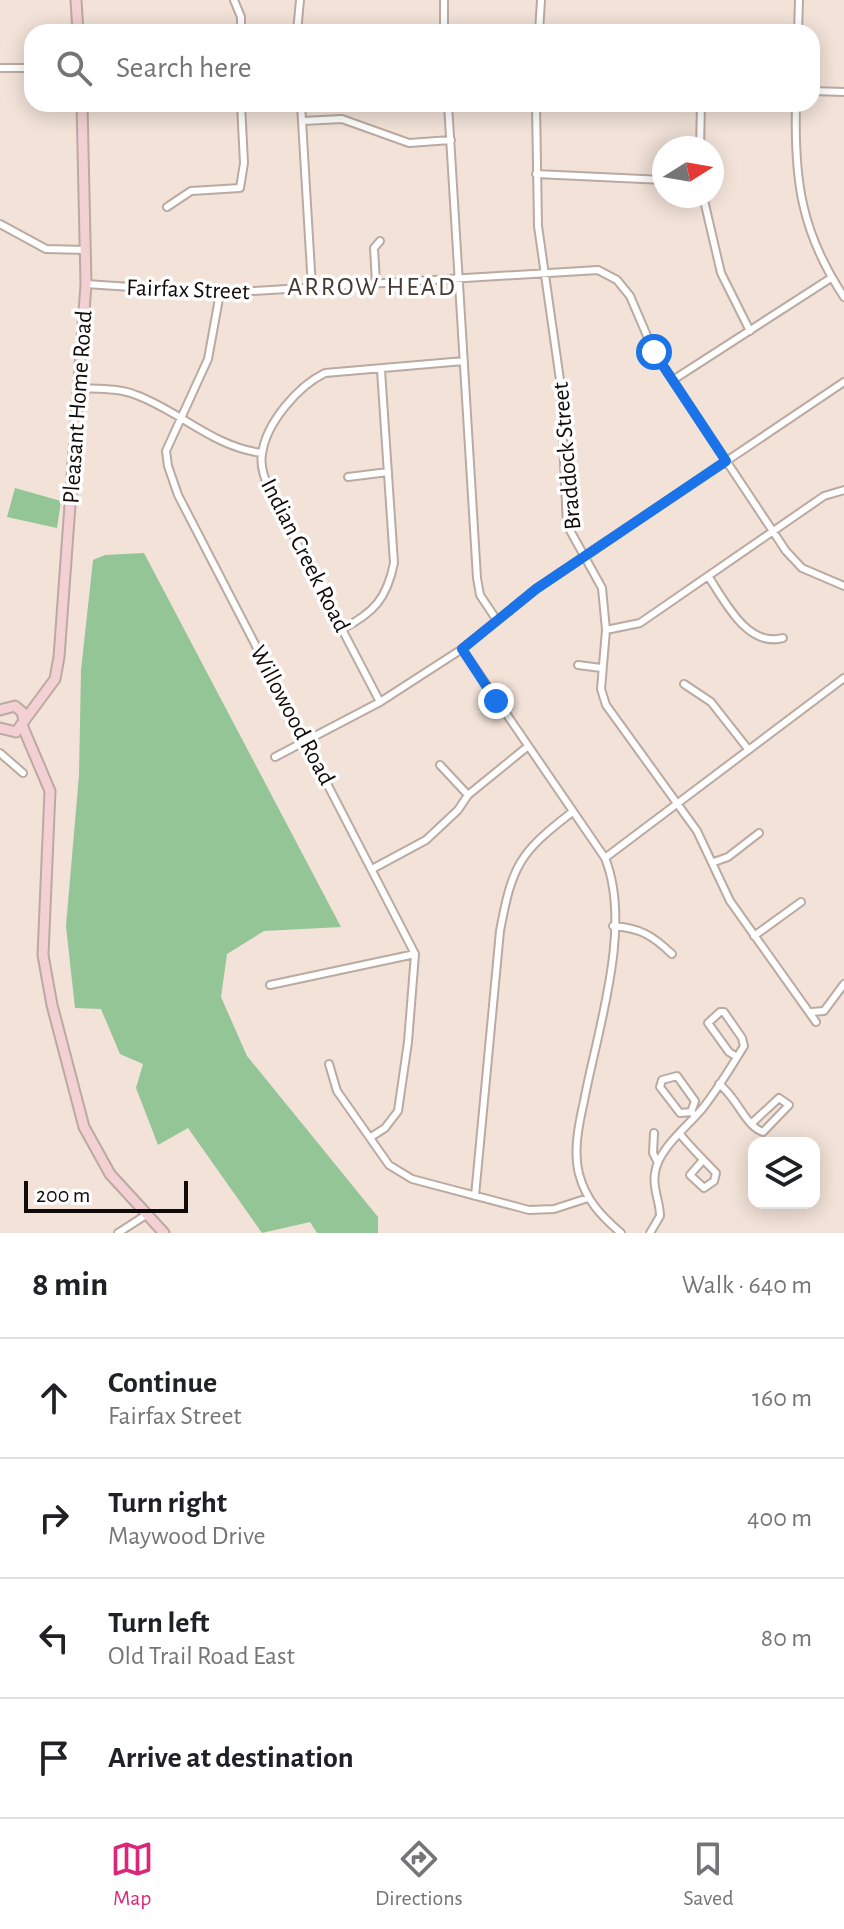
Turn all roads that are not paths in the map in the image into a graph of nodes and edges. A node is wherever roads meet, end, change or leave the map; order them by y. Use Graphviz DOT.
graph roads {
  1 [pos="76,0"];
  2 [pos="234,0"];
  3 [pos="300,0"];
  4 [pos="444,0"];
  5 [pos="541,0"];
  6 [pos="799,0"];
  7 [pos="78,24"];
  8 [pos="241,24"];
  9 [pos="298,24"];
  10 [pos="444,24"];
  11 [pos="540,24"];
  12 [pos="798,24"];
  13 [pos="0,68"];
  14 [pos="24,68"];
  15 [pos="820,91"];
  16 [pos="844,92"];
  17 [pos="82,112"];
  18 [pos="241,112"];
  19 [pos="302,112"];
  20 [pos="449,112"];
  21 [pos="536,112"];
  22 [pos="701,112"];
  23 [pos="796,112"];
  24 [pos="303,121"];
  25 [pos="700,136"];
  26 [pos="451,140"];
  27 [pos="536,174"];
  28 [pos="652,179"];
  29 [pos="167,207"];
  30 [pos="706,208"];
  31 [pos="0,224"];
  32 [pos="380,241"];
  33 [pos="87,250"];
  34 [pos="542,272"];
  35 [pos="460,278"];
  36 [pos="831,278"];
  37 [pos="376,283"];
  38 [pos="86,284"];
  39 [pos="312,288"];
  40 [pos="220,293"];
  41 [pos="844,297"];
  42 [pos="750,331"];
  43 [pos="464,361"];
  44 [pos="381,370"];
  45 [pos="673,380"];
  46 [pos="844,382"];
  47 [pos="80,388"];
  48 [pos="180,417"];
  49 [pos="262,453"];
  50 [pos="726,461"];
  51 [pos="388,472"];
  52 [pos="348,477"];
  53 [pos="844,490"];
  54 [pos="773,531"];
  55 [pos="583,559"];
  56 [pos="708,576"];
  57 [pos="844,586"];
  58 [pos="496,619"];
  59 [pos="342,629"];
  60 [pos="606,630"];
  61 [pos="783,638"];
  62 [pos="462,649"];
  63 [pos="578,665"];
  64 [pos="601,668"];
  65 [pos="844,678"];
  66 [pos="684,684"];
  67 [pos="0,697"];
  68 [pos="35,702"];
  69 [pos="380,702"];
  70 [pos="14,706"];
  71 [pos="0,710"];
  72 [pos="23,723"];
  73 [pos="3,731"];
  74 [pos="307,741"];
  75 [pos="30,745"];
  76 [pos="527,747"];
  77 [pos="748,749"];
  78 [pos="0,753"];
  79 [pos="275,757"];
  80 [pos="440,765"];
  81 [pos="23,773"];
  82 [pos="468,795"];
  83 [pos="676,804"];
  84 [pos="571,813"];
  85 [pos="759,833"];
  86 [pos="605,858"];
  87 [pos="714,862"];
  88 [pos="374,868"];
  89 [pos="801,902"];
  90 [pos="613,926"];
  91 [pos="754,936"];
  92 [pos="415,954"];
  93 [pos="672,954"];
  94 [pos="844,984"];
  95 [pos="270,985"];
  96 [pos="811,1012"];
  97 [pos="816,1022"];
  98 [pos="737,1057"];
  99 [pos="329,1064"];
  100 [pos="719,1084"];
  101 [pos="694,1114"];
  102 [pos="752,1123"];
  103 [pos="654,1133"];
  104 [pos="680,1134"];
  105 [pos="371,1137"];
  106 [pos="703,1160"];
  107 [pos="658,1163"];
  108 [pos="475,1196"];
  109 [pos="588,1198"];
  110 [pos="146,1215"];
  111 [pos="118,1233"];
  112 [pos="164,1233"];
  113 [pos="621,1233"];
  114 [pos="650,1233"];
  1 -- 7 [label="street"];
  2 -- 8 [label="street"];
  3 -- 9 [label="street"];
  4 -- 10 [label="street"];
  5 -- 11 [label="street"];
  6 -- 12 [label="street"];
  13 -- 14 [label="street"];
  15 -- 16 [label="street"];
  17 -- 33 [label="street, Pleasant Home Road"];
  18 -- 29 [label="street"];
  19 -- 24 [label="street"];
  20 -- 26 [label="street"];
  21 -- 27 [label="street, Braddock Street"];
  22 -- 25 [label="street"];
  23 -- 36 [label="street"];
  24 -- 26 [label="street"];
  24 -- 39 [label="street"];
  26 -- 35 [label="street"];
  27 -- 28 [label="street"];
  27 -- 34 [label="street, Braddock Street"];
  30 -- 42 [label="street"];
  31 -- 33 [label="street"];
  32 -- 37 [label="street"];
  33 -- 38 [label="street, Pleasant Home Road"];
  34 -- 35 [label="street, Fairfax Street"];
  34 -- 45 [label="street, Fairfax Street"];
  34 -- 55 [label="street, Braddock Street"];
  35 -- 37 [label="street, Fairfax Street"];
  35 -- 43 [label="street"];
  36 -- 41 [label="street"];
  36 -- 42 [label="street"];
  37 -- 39 [label="street, Fairfax Street"];
  38 -- 40 [label="street, Fairfax Street"];
  38 -- 47 [label="street, Pleasant Home Road"];
  39 -- 40 [label="street, Fairfax Street"];
  40 -- 48 [label="street, Willowood Road"];
  42 -- 45 [label="street"];
  43 -- 44 [label="street, Indian Creek Road"];
  43 -- 58 [label="street"];
  44 -- 49 [label="street, Indian Creek Road"];
  44 -- 51 [label="street"];
  45 -- 50 [label="street, Fairfax Street"];
  46 -- 50 [label="street"];
  47 -- 48 [label="street"];
  47 -- 68 [label="street, Pleasant Home Road"];
  48 -- 49 [label="street"];
  48 -- 74 [label="street, Willowood Road"];
  49 -- 59 [label="street, Indian Creek Road"];
  50 -- 54 [label="street, Fairfax Street"];
  50 -- 55 [label="street"];
  51 -- 52 [label="street"];
  51 -- 59 [label="street"];
  53 -- 54 [label="street"];
  54 -- 56 [label="street"];
  54 -- 57 [label="street, Fairfax Street"];
  55 -- 58 [label="street"];
  55 -- 60 [label="street, Braddock Street"];
  56 -- 60 [label="street"];
  56 -- 61 [label="street"];
  58 -- 62 [label="street"];
  59 -- 69 [label="street, Indian Creek Road"];
  60 -- 64 [label="street, Braddock Street"];
  62 -- 69 [label="street"];
  62 -- 76 [label="street"];
  63 -- 64 [label="street"];
  64 -- 83 [label="street, Braddock Street"];
  65 -- 77 [label="street"];
  66 -- 77 [label="street"];
  67 -- 70 [label="street"];
  68 -- 70 [label="street"];
  68 -- 72 [label="street, Pleasant Home Road"];
  69 -- 74 [label="street"];
  70 -- 71 [label="street"];
  70 -- 72 [label="street"];
  72 -- 73 [label="street"];
  72 -- 75 [label="street"];
  73 -- 75 [label="street"];
  74 -- 79 [label="street"];
  74 -- 88 [label="street, Willowood Road"];
  75 -- 110 [label="street"];
  76 -- 82 [label="street"];
  76 -- 84 [label="street"];
  77 -- 83 [label="street"];
  78 -- 81 [label="street"];
  80 -- 82 [label="street"];
  82 -- 88 [label="street"];
  83 -- 86 [label="street"];
  83 -- 87 [label="street, Braddock Street"];
  84 -- 86 [label="street"];
  84 -- 108 [label="street"];
  85 -- 87 [label="street"];
  86 -- 90 [label="street"];
  87 -- 91 [label="street, Braddock Street"];
  88 -- 92 [label="street, Willowood Road"];
  89 -- 91 [label="street"];
  90 -- 93 [label="street"];
  90 -- 109 [label="street"];
  91 -- 96 [label="street, Braddock Street"];
  92 -- 95 [label="street"];
  92 -- 105 [label="street"];
  94 -- 96 [label="street"];
  96 -- 97 [label="street, Braddock Street"];
  98 -- 98 [label="street"];
  98 -- 100 [label="street"];
  99 -- 105 [label="street"];
  100 -- 101 [label="street"];
  100 -- 102 [label="street"];
  101 -- 101 [label="street"];
  101 -- 104 [label="street"];
  102 -- 102 [label="street"];
  103 -- 107 [label="street"];
  104 -- 106 [label="street"];
  104 -- 107 [label="street"];
  105 -- 108 [label="street"];
  106 -- 106 [label="street"];
  107 -- 114 [label="street"];
  108 -- 109 [label="street"];
  109 -- 113 [label="street"];
  110 -- 111 [label="street"];
  110 -- 112 [label="street"];
}
